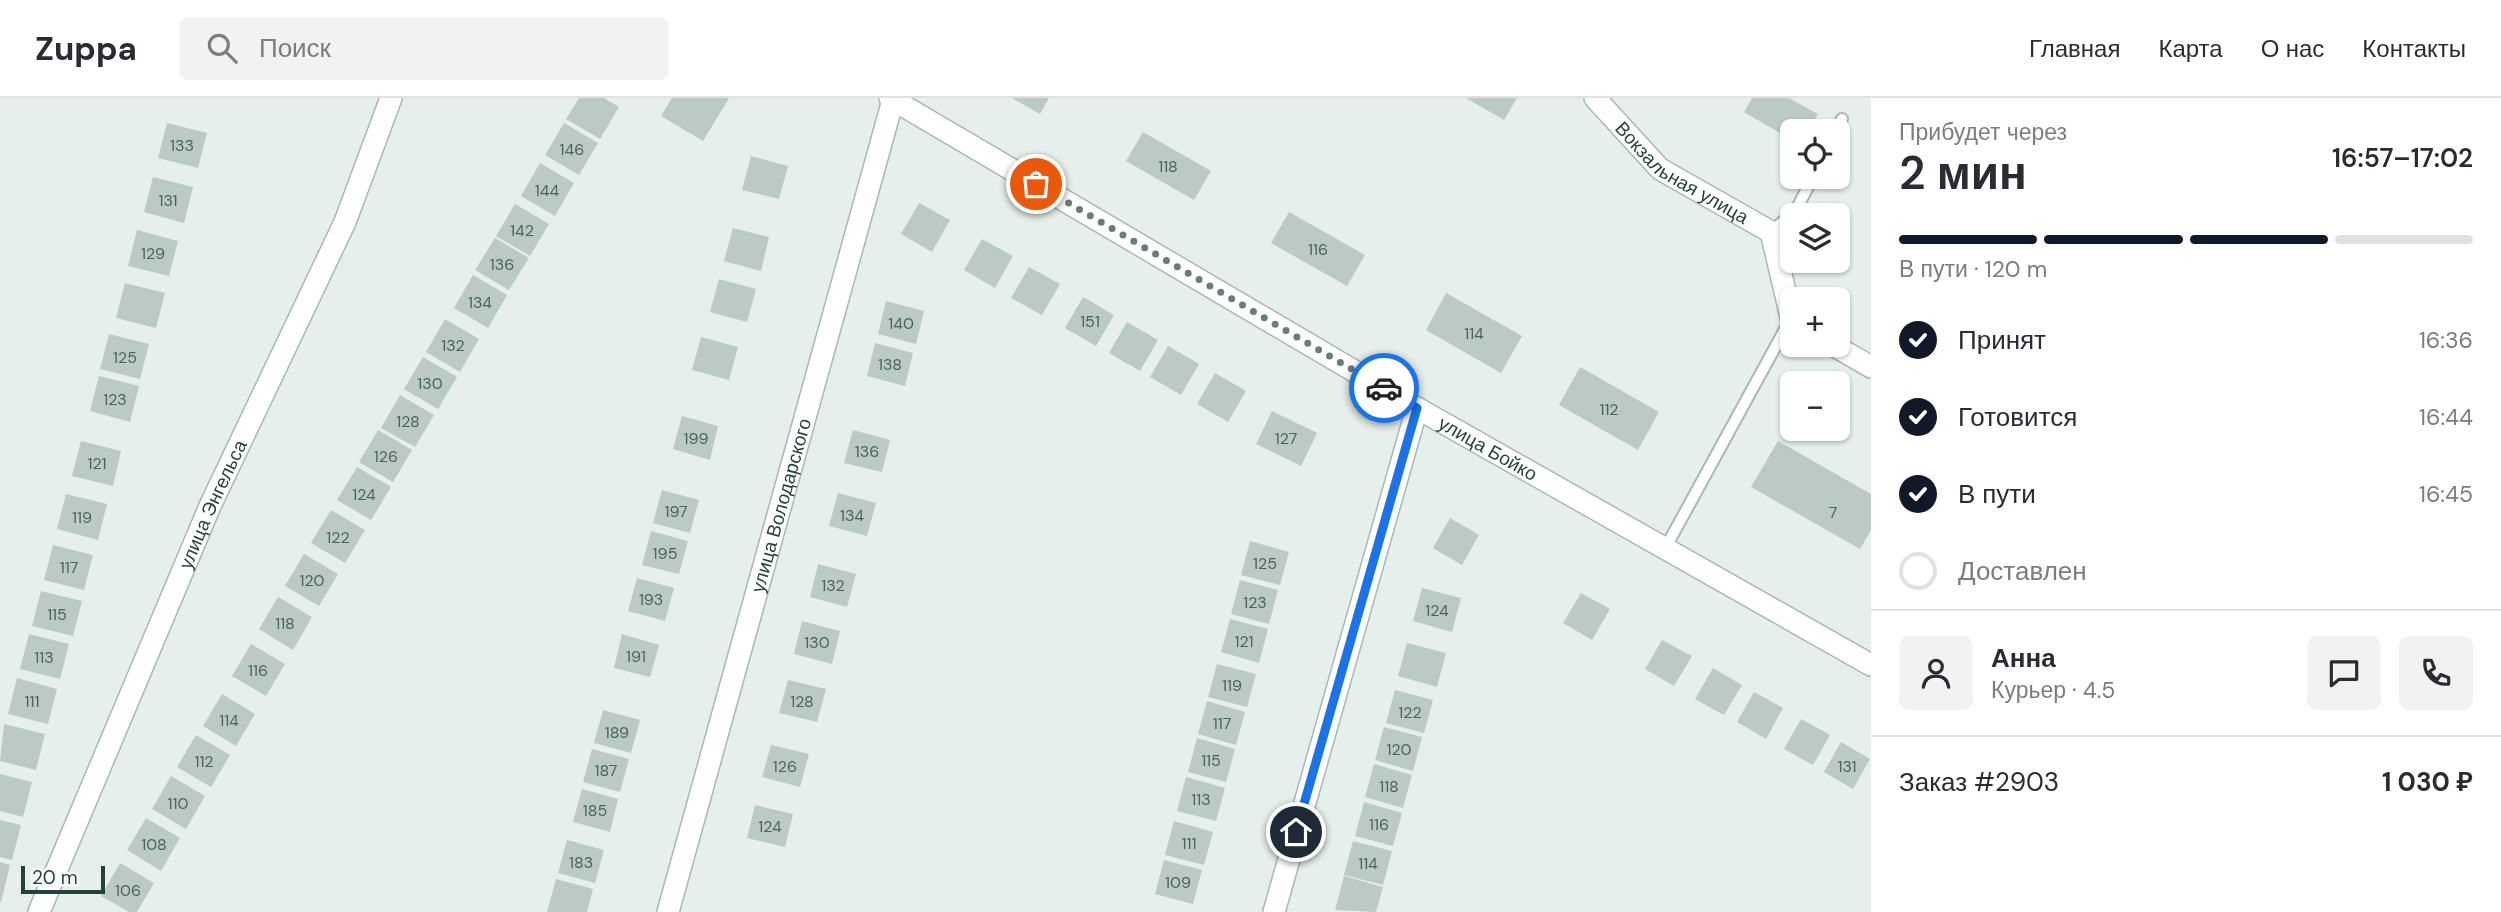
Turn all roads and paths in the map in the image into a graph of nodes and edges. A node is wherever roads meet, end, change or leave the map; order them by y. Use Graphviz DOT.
graph roads {
  1 [pos="391,98"];
  2 [pos="1595,98"];
  3 [pos="892,99"];
  4 [pos="1807,189"];
  5 [pos="1771,232"];
  6 [pos="1783,287"];
  7 [pos="1780,341"];
  8 [pos="1850,355"];
  9 [pos="1871,367"];
  10 [pos="1417,408"];
  11 [pos="1666,547"];
  12 [pos="1871,665"];
  13 [pos="39,912"];
  14 [pos="668,912"];
  15 [pos="1274,912"];
  1 -- 13 [label="street, улица Энгельса"];
  2 -- 5 [label="street, Вокзальная улица"];
  3 -- 10 [label="street, улица Бойко"];
  3 -- 14 [label="street, улица Володарского"];
  4 -- 5 [label="lane"];
  5 -- 6 [label="street, Вокзальная улица"];
  7 -- 11 [label="lane"];
  8 -- 9 [label="street"];
  10 -- 11 [label="street, улица Бойко"];
  10 -- 15 [label="street"];
  11 -- 12 [label="street, улица Бойко"];
}
